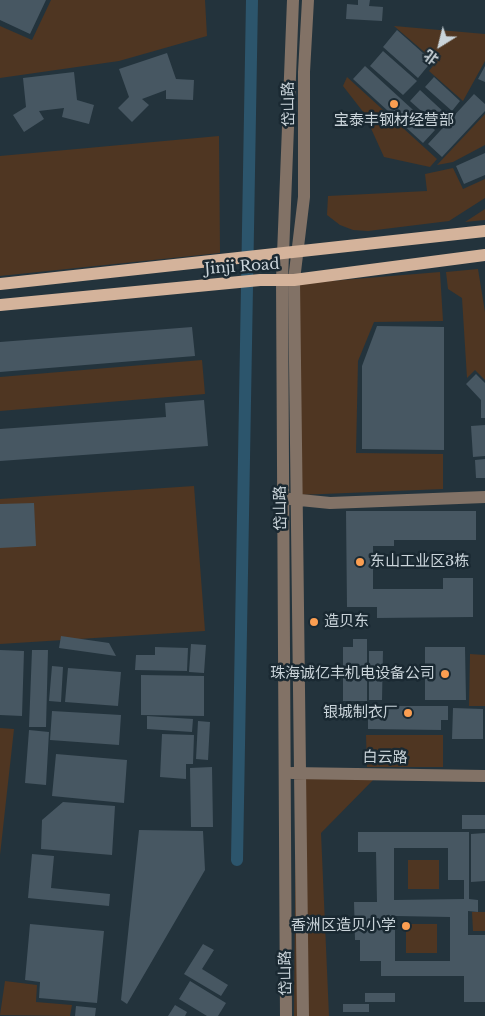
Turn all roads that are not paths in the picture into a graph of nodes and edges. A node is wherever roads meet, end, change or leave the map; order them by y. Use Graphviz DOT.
graph roads {
  1 [pos="293,0"];
  2 [pos="308,0"];
  3 [pos="485,231"];
  4 [pos="298,252"];
  5 [pos="284,254"];
  6 [pos="485,255"];
  7 [pos="288,280"];
  8 [pos="0,284"];
  9 [pos="0,305"];
  10 [pos="485,497"];
  11 [pos="283,498"];
  12 [pos="297,500"];
  13 [pos="285,772"];
  14 [pos="300,773"];
  15 [pos="485,776"];
  16 [pos="286,1016"];
  17 [pos="303,1016"];
  1 -- 5 [label="street, 岱山路"];
  2 -- 4 [label="street, 岱山路"];
  3 -- 4 [label="main road, Jinji Road"];
  4 -- 5 [label="main road, Jinji Road"];
  4 -- 7 [label="street, 岱山路"];
  5 -- 7 [label="street, 岱山路"];
  5 -- 8 [label="main road, Jinji Road"];
  6 -- 7 [label="main road, Jinji Road"];
  7 -- 9 [label="main road, Jinji Road"];
  7 -- 11 [label="street, 岱山路"];
  7 -- 12 [label="street, 岱山路"];
  10 -- 12 [label="street"];
  11 -- 12 [label="street"];
  11 -- 13 [label="street, 岱山路"];
  12 -- 14 [label="street, 岱山路"];
  13 -- 14 [label="street, 白云路"];
  13 -- 16 [label="street, 岱山路"];
  14 -- 15 [label="street, 白云路"];
  14 -- 17 [label="street, 岱山路"];
}
